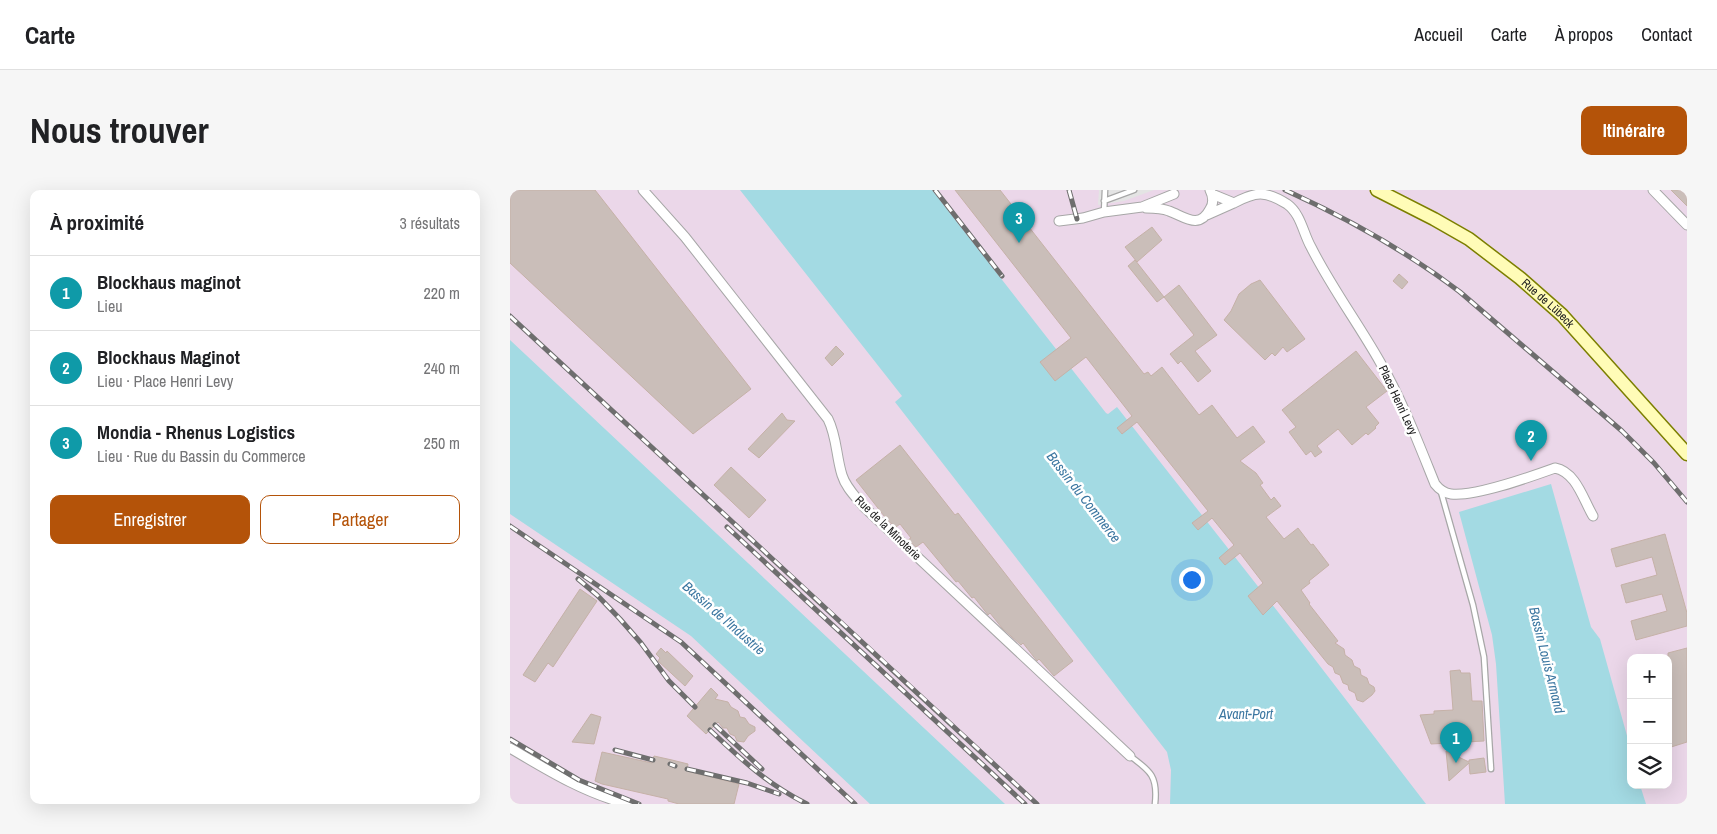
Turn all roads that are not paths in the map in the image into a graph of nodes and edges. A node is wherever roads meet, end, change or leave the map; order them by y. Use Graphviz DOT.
graph roads {
  1 [pos="643,190"];
  2 [pos="1105,190"];
  3 [pos="1134,190"];
  4 [pos="1377,190"];
  5 [pos="1653,190"];
  6 [pos="1175,192"];
  7 [pos="1211,192"];
  8 [pos="1104,201"];
  9 [pos="1234,203"];
  10 [pos="1142,207"];
  11 [pos="1104,212"];
  12 [pos="1207,214"];
  13 [pos="1181,216"];
  14 [pos="1058,221"];
  15 [pos="1687,225"];
  16 [pos="1687,454"];
  17 [pos="1441,491"];
  18 [pos="1593,516"];
  19 [pos="510,748"];
  20 [pos="1130,756"];
  21 [pos="1491,769"];
  22 [pos="628,804"];
  23 [pos="1155,804"];
  1 -- 20 [label="street, Rue de la Minoterie"];
  2 -- 8 [label="lane"];
  3 -- 8 [label="lane"];
  4 -- 16 [label="main road, Rue de Lübeck"];
  5 -- 15 [label="street"];
  6 -- 10 [label="street"];
  6 -- 13 [label="street"];
  7 -- 9 [label="street"];
  7 -- 12 [label="street"];
  8 -- 11 [label="lane"];
  9 -- 12 [label="street, Place Henri Levy"];
  9 -- 17 [label="street, Place Henri Levy"];
  10 -- 11 [label="street"];
  10 -- 13 [label="street, Place Henri Levy"];
  11 -- 14 [label="street"];
  12 -- 13 [label="street, Place Henri Levy"];
  17 -- 18 [label="street"];
  17 -- 21 [label="lane"];
  19 -- 22 [label="street"];
  20 -- 23 [label="lane"];
}
